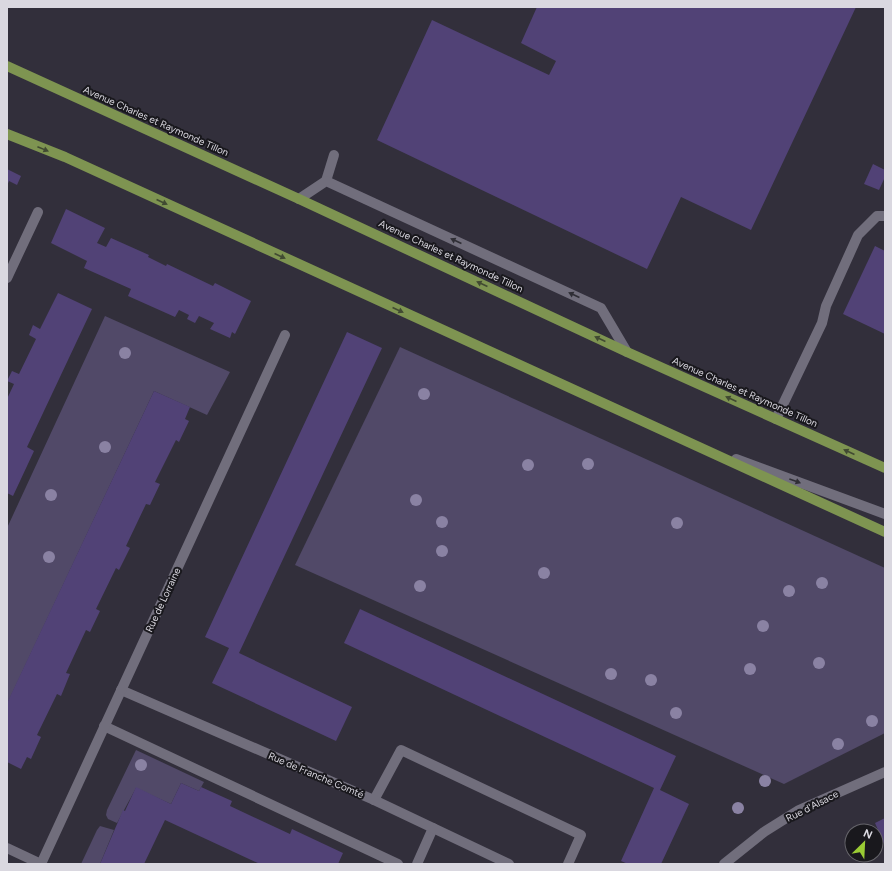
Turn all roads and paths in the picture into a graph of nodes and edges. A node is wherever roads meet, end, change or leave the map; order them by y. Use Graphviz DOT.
graph roads {
  1 [pos="7,66"];
  2 [pos="7,134"];
  3 [pos="334,155"];
  4 [pos="326,181"];
  5 [pos="299,199"];
  6 [pos="38,212"];
  7 [pos="885,216"];
  8 [pos="7,278"];
  9 [pos="285,335"];
  10 [pos="627,352"];
  11 [pos="776,419"];
  12 [pos="693,444"];
  13 [pos="885,468"];
  14 [pos="885,514"];
  15 [pos="885,532"];
  16 [pos="121,690"];
  17 [pos="104,726"];
  18 [pos="885,772"];
  19 [pos="374,800"];
  20 [pos="433,828"];
  21 [pos="7,848"];
  22 [pos="41,864"];
  23 [pos="398,864"];
  24 [pos="417,864"];
  25 [pos="509,864"];
  26 [pos="568,864"];
  27 [pos="724,864"];
  1 -- 5 [label="main road, Avenue Charles et Raymonde Tillon"];
  2 -- 12 [label="main road, one-way"];
  3 -- 4 [label="street"];
  4 -- 5 [label="street"];
  10 -- 4 [label="street, one-way"];
  10 -- 5 [label="main road, Avenue Charles et Raymonde Tillon, one-way"];
  6 -- 8 [label="street"];
  7 -- 11 [label="street"];
  9 -- 16 [label="street, Rue de Lorraine"];
  11 -- 10 [label="main road, Avenue Charles et Raymonde Tillon, one-way"];
  13 -- 11 [label="main road, Avenue Charles et Raymonde Tillon, one-way"];
  12 -- 14 [label="street, one-way"];
  12 -- 15 [label="main road"];
  16 -- 17 [label="street, Rue de Lorraine"];
  16 -- 19 [label="street, Rue de Franche Comté"];
  17 -- 22 [label="street, Rue de Lorraine"];
  17 -- 23 [label="street"];
  18 -- 27 [label="street, Rue d'Alsace"];
  19 -- 20 [label="street, Rue de Franche Comté"];
  19 -- 26 [label="street"];
  20 -- 24 [label="street"];
  20 -- 25 [label="street, Rue de Franche Comté"];
  21 -- 22 [label="street"];
}
